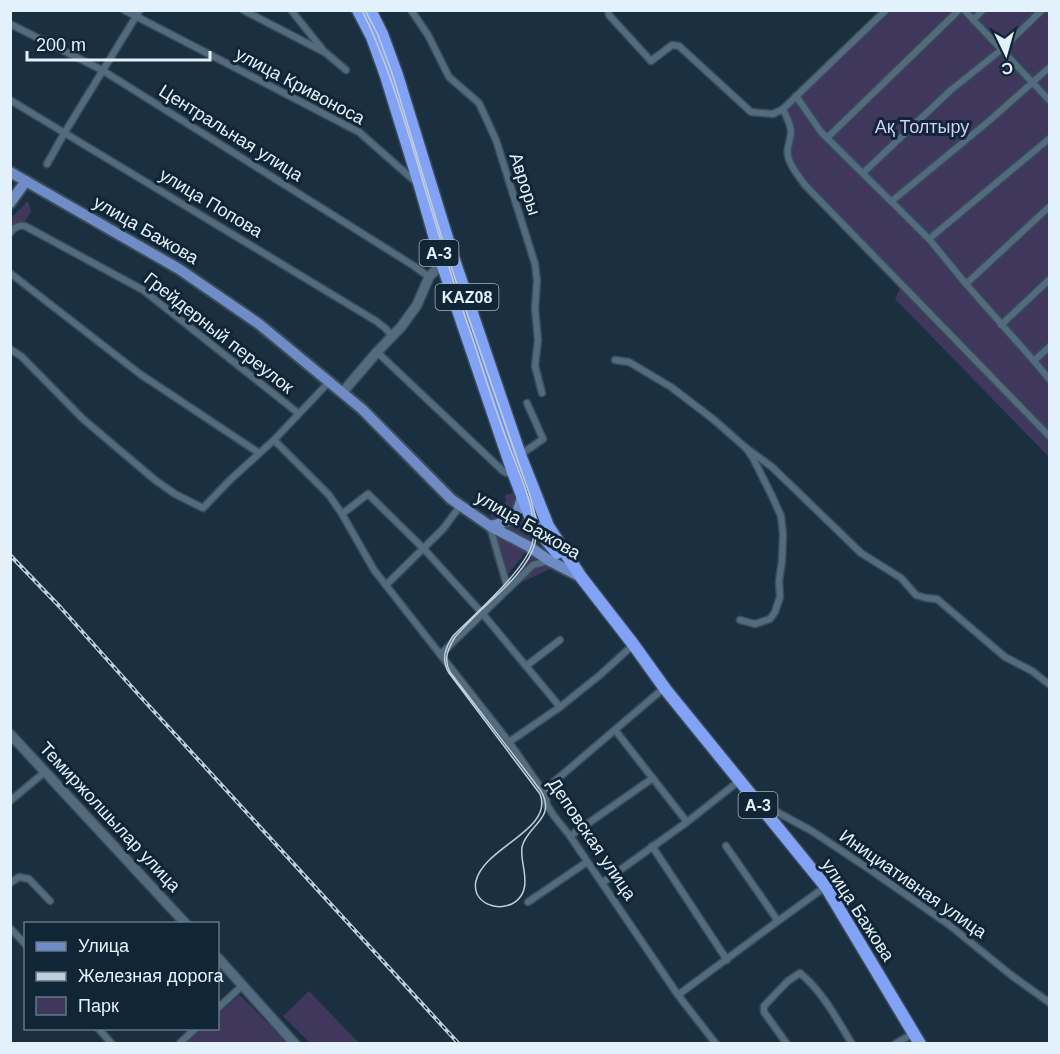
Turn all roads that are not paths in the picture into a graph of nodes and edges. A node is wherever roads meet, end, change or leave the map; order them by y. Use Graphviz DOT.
graph roads {
  1 [pos="124,10"];
  2 [pos="243,10"];
  3 [pos="291,10"];
  4 [pos="358,10"];
  5 [pos="370,10"];
  6 [pos="411,10"];
  7 [pos="608,10"];
  8 [pos="886,10"];
  9 [pos="959,10"];
  10 [pos="964,10"];
  11 [pos="983,10"];
  12 [pos="1042,10"];
  13 [pos="137,14"];
  14 [pos="973,20"];
  15 [pos="10,24"];
  16 [pos="1001,50"];
  17 [pos="326,52"];
  18 [pos="1050,67"];
  19 [pos="102,70"];
  20 [pos="346,70"];
  21 [pos="1033,83"];
  22 [pos="796,96"];
  23 [pos="10,100"];
  24 [pos="1050,101"];
  25 [pos="783,109"];
  26 [pos="65,132"];
  27 [pos="827,138"];
  28 [pos="1050,138"];
  29 [pos="47,164"];
  30 [pos="10,172"];
  31 [pos="863,173"];
  32 [pos="26,181"];
  33 [pos="425,185"];
  34 [pos="892,201"];
  35 [pos="10,203"];
  36 [pos="1050,206"];
  37 [pos="10,233"];
  38 [pos="929,239"];
  39 [pos="452,254"];
  40 [pos="442,263"];
  41 [pos="10,273"];
  42 [pos="429,277"];
  43 [pos="1050,279"];
  44 [pos="966,284"];
  45 [pos="1001,325"];
  46 [pos="393,337"];
  47 [pos="1050,346"];
  48 [pos="10,349"];
  49 [pos="377,352"];
  50 [pos="615,360"];
  51 [pos="1034,360"];
  52 [pos="1050,380"];
  53 [pos="329,382"];
  54 [pos="342,393"];
  55 [pos="542,393"];
  56 [pos="527,404"];
  57 [pos="298,413"];
  58 [pos="1050,437"];
  59 [pos="274,440"];
  60 [pos="746,448"];
  61 [pos="259,453"];
  62 [pos="520,455"];
  63 [pos="513,472"];
  64 [pos="522,496"];
  65 [pos="460,506"];
  66 [pos="342,514"];
  67 [pos="490,526"];
  68 [pos="424,549"];
  69 [pos="550,561"];
  70 [pos="581,577"];
  71 [pos="386,585"];
  72 [pos="508,589"];
  73 [pos="482,613"];
  74 [pos="740,620"];
  75 [pos="560,640"];
  76 [pos="633,644"];
  77 [pos="440,653"];
  78 [pos="526,666"];
  79 [pos="1050,685"];
  80 [pos="664,688"];
  81 [pos="560,707"];
  82 [pos="615,729"];
  83 [pos="10,734"];
  84 [pos="509,742"];
  85 [pos="45,771"];
  86 [pos="653,778"];
  87 [pos="739,781"];
  88 [pos="545,794"];
  89 [pos="753,798"];
  90 [pos="10,801"];
  91 [pos="687,822"];
  92 [pos="570,836"];
  93 [pos="652,846"];
  94 [pos="726,846"];
  95 [pos="587,862"];
  96 [pos="10,883"];
  97 [pos="602,883"];
  98 [pos="826,887"];
  99 [pos="50,901"];
  100 [pos="528,902"];
  101 [pos="778,921"];
  102 [pos="184,922"];
  103 [pos="10,928"];
  104 [pos="24,943"];
  105 [pos="219,959"];
  106 [pos="727,960"];
  107 [pos="242,986"];
  108 [pos="678,994"];
  109 [pos="1050,1003"];
  110 [pos="219,1007"];
  111 [pos="99,1030"];
  112 [pos="195,1030"];
  113 [pos="917,1038"];
  114 [pos="112,1044"];
  115 [pos="179,1044"];
  116 [pos="295,1044"];
  117 [pos="716,1044"];
  118 [pos="788,1044"];
  119 [pos="852,1044"];
  120 [pos="895,1044"];
  1 -- 13 [label="street, улица Кривоноса"];
  2 -- 17 [label="street"];
  3 -- 17 [label="street"];
  4 -- 33 [label="highway, А-3"];
  5 -- 33 [label="highway, KAZ08"];
  6 -- 55 [label="street, Авроры"];
  7 -- 25 [label="street"];
  8 -- 22 [label="street"];
  9 -- 27 [label="street"];
  10 -- 14 [label="street"];
  11 -- 14 [label="street"];
  12 -- 16 [label="street"];
  13 -- 19 [label="street"];
  13 -- 33 [label="street, улица Кривоноса"];
  14 -- 16 [label="street"];
  15 -- 19 [label="street, Центральная улица"];
  16 -- 21 [label="street"];
  16 -- 31 [label="street"];
  17 -- 20 [label="street"];
  18 -- 21 [label="street"];
  19 -- 26 [label="street"];
  19 -- 42 [label="street, Центральная улица"];
  21 -- 24 [label="street"];
  21 -- 34 [label="street"];
  22 -- 25 [label="street"];
  22 -- 27 [label="street"];
  23 -- 26 [label="street, улица Попова"];
  25 -- 58 [label="street"];
  26 -- 29 [label="street"];
  26 -- 46 [label="street, улица Попова"];
  27 -- 31 [label="street"];
  28 -- 38 [label="street"];
  30 -- 32 [label="main road, улица Бажова"];
  31 -- 34 [label="street"];
  32 -- 35 [label="main road"];
  32 -- 53 [label="main road, улица Бажова"];
  33 -- 39 [label="highway, KAZ08"];
  33 -- 40 [label="highway, А-3"];
  34 -- 38 [label="street"];
  36 -- 44 [label="street"];
  37 -- 57 [label="street, Грейдерный переулок"];
  38 -- 44 [label="street"];
  39 -- 40 [label="street"];
  39 -- 62 [label="highway, KAZ08"];
  40 -- 42 [label="street"];
  40 -- 63 [label="highway, А-3"];
  41 -- 61 [label="street"];
  42 -- 46 [label="street"];
  43 -- 45 [label="street"];
  44 -- 45 [label="street"];
  45 -- 51 [label="street"];
  46 -- 49 [label="street"];
  47 -- 51 [label="street"];
  48 -- 61 [label="street"];
  49 -- 54 [label="street"];
  49 -- 63 [label="street"];
  50 -- 60 [label="street"];
  51 -- 52 [label="street"];
  53 -- 54 [label="main road, улица Бажова"];
  53 -- 57 [label="street"];
  54 -- 65 [label="main road, улица Бажова"];
  56 -- 62 [label="street"];
  57 -- 59 [label="street"];
  59 -- 61 [label="street"];
  59 -- 66 [label="street, Деповская улица"];
  60 -- 74 [label="street"];
  60 -- 79 [label="street"];
  62 -- 70 [label="highway, KAZ08"];
  63 -- 64 [label="highway, А-3"];
  64 -- 67 [label="main road"];
  64 -- 70 [label="highway"];
  65 -- 67 [label="main road, улица Бажова"];
  65 -- 68 [label="street"];
  66 -- 68 [label="street"];
  66 -- 71 [label="street, Деповская улица"];
  67 -- 69 [label="main road, улица Бажова"];
  67 -- 72 [label="street"];
  68 -- 71 [label="street"];
  68 -- 73 [label="street"];
  69 -- 70 [label="main road, улица Бажова"];
  69 -- 72 [label="street"];
  70 -- 76 [label="highway, улица Бажова / A-3"];
  71 -- 77 [label="street, Деповская улица"];
  72 -- 73 [label="street"];
  73 -- 77 [label="street"];
  73 -- 78 [label="street"];
  75 -- 78 [label="street"];
  76 -- 80 [label="highway, улица Бажова / A-3"];
  76 -- 81 [label="street"];
  77 -- 84 [label="street, Деповская улица"];
  78 -- 81 [label="street"];
  80 -- 82 [label="street"];
  80 -- 87 [label="highway, улица Бажова / A-3"];
  81 -- 84 [label="street"];
  82 -- 86 [label="street"];
  82 -- 88 [label="street"];
  83 -- 85 [label="street, Темиржолшылар улица"];
  84 -- 88 [label="street, Деповская улица"];
  85 -- 90 [label="street"];
  85 -- 102 [label="street, Темиржолшылар улица"];
  86 -- 91 [label="street"];
  86 -- 92 [label="street"];
  87 -- 89 [label="highway, улица Бажова / A-3"];
  87 -- 91 [label="street"];
  88 -- 92 [label="street, Деповская улица"];
  89 -- 98 [label="highway, улица Бажова / A-3"];
  89 -- 109 [label="street, Инициативная улица"];
  91 -- 93 [label="street"];
  92 -- 95 [label="street, Деповская улица"];
  93 -- 97 [label="street"];
  93 -- 106 [label="street"];
  94 -- 101 [label="street"];
  95 -- 97 [label="street, Деповская улица"];
  95 -- 100 [label="street"];
  96 -- 99 [label="street"];
  97 -- 108 [label="street, Деповская улица"];
  98 -- 101 [label="street"];
  98 -- 113 [label="highway, улица Бажова / A-3"];
  101 -- 106 [label="street"];
  103 -- 104 [label="street"];
  105 -- 107 [label="street"];
  106 -- 108 [label="street"];
  107 -- 110 [label="street"];
  107 -- 116 [label="street"];
  108 -- 117 [label="street, Деповская улица"];
  111 -- 114 [label="street"];
  112 -- 115 [label="street"];
  113 -- 120 [label="street"];
  118 -- 119 [label="street"];
}
